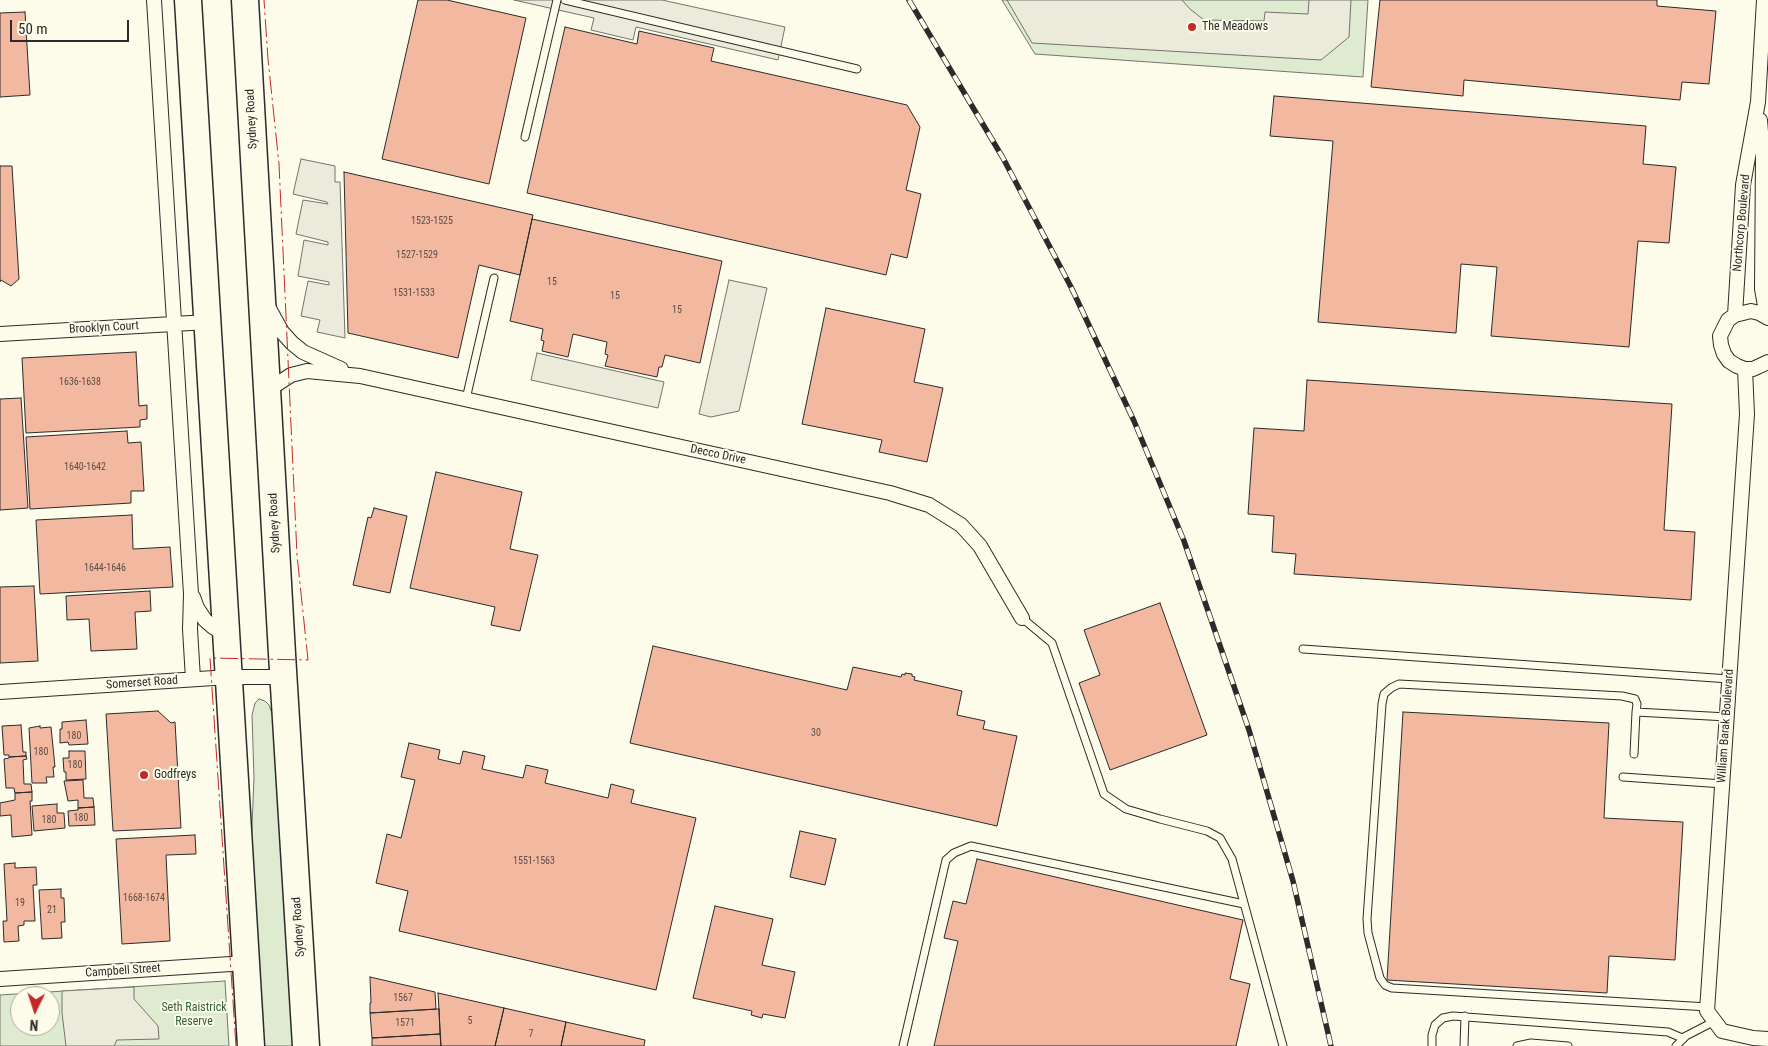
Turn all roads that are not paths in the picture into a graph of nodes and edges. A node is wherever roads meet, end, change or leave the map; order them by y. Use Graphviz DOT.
graph roads {
  1 [pos="154,0"];
  2 [pos="188,0"];
  3 [pos="245,0"];
  4 [pos="557,0"];
  5 [pos="565,0"];
  6 [pos="1764,0"];
  7 [pos="857,69"];
  8 [pos="1758,102"];
  9 [pos="525,137"];
  10 [pos="494,278"];
  11 [pos="262,296"];
  12 [pos="1735,315"];
  13 [pos="1767,317"];
  14 [pos="208,322"];
  15 [pos="175,324"];
  16 [pos="0,334"];
  17 [pos="1768,362"];
  18 [pos="1745,369"];
  19 [pos="360,376"];
  20 [pos="268,390"];
  21 [pos="466,399"];
  22 [pos="191,594"];
  23 [pos="1022,618"];
  24 [pos="226,635"];
  25 [pos="1303,649"];
  26 [pos="229,677"];
  27 [pos="283,677"];
  28 [pos="193,679"];
  29 [pos="1729,679"];
  30 [pos="0,692"];
  31 [pos="1636,712"];
  32 [pos="1727,717"];
  33 [pos="1634,754"];
  34 [pos="1623,777"];
  35 [pos="1722,784"];
  36 [pos="1244,904"];
  37 [pos="246,963"];
  38 [pos="0,979"];
  39 [pos="1708,1007"];
  40 [pos="1465,1016"];
  41 [pos="1715,1021"];
  42 [pos="1685,1036"];
  43 [pos="1768,1039"];
  44 [pos="251,1046"];
  45 [pos="306,1046"];
  46 [pos="902,1046"];
  47 [pos="1283,1046"];
  48 [pos="1432,1046"];
  49 [pos="1464,1046"];
  50 [pos="1517,1046"];
  51 [pos="1568,1046"];
  52 [pos="1676,1046"];
  1 -- 15 [label="street"];
  2 -- 14 [label="highway"];
  3 -- 11 [label="highway, Sydney Road"];
  4 -- 9 [label="lane"];
  5 -- 7 [label="lane"];
  6 -- 8 [label="street, Northcorp Boulevard"];
  8 -- 12 [label="street, Northcorp Boulevard"];
  8 -- 13 [label="street, Northcorp Boulevard"];
  10 -- 21 [label="lane"];
  11 -- 19 [label="street, Decco Drive"];
  11 -- 20 [label="highway, Sydney Road"];
  12 -- 13 [label="street, Northcorp Boulevard"];
  12 -- 18 [label="street"];
  14 -- 15 [label="street, Brooklyn Court"];
  14 -- 24 [label="highway"];
  15 -- 16 [label="street, Brooklyn Court"];
  15 -- 22 [label="street"];
  17 -- 18 [label="street"];
  18 -- 29 [label="street, William Barak Boulevard"];
  19 -- 20 [label="street, Decco Drive"];
  19 -- 21 [label="street, Decco Drive"];
  20 -- 27 [label="highway, Sydney Road"];
  21 -- 23 [label="street, Decco Drive"];
  22 -- 24 [label="street"];
  22 -- 28 [label="street"];
  23 -- 36 [label="lane"];
  24 -- 26 [label="highway"];
  25 -- 29 [label="lane"];
  26 -- 27 [label="street, Somerset Road"];
  26 -- 28 [label="street, Somerset Road"];
  26 -- 37 [label="highway"];
  27 -- 45 [label="highway, Sydney Road"];
  28 -- 30 [label="street, Somerset Road"];
  29 -- 32 [label="street, William Barak Boulevard"];
  31 -- 32 [label="lane"];
  31 -- 33 [label="lane"];
  31 -- 39 [label="lane"];
  32 -- 35 [label="street, William Barak Boulevard"];
  34 -- 35 [label="lane"];
  35 -- 39 [label="street, William Barak Boulevard"];
  36 -- 46 [label="lane"];
  36 -- 47 [label="lane"];
  37 -- 38 [label="street, Campbell Street"];
  37 -- 44 [label="highway"];
  39 -- 41 [label="street"];
  40 -- 42 [label="lane"];
  40 -- 48 [label="lane"];
  40 -- 49 [label="lane"];
  41 -- 42 [label="lane"];
  41 -- 43 [label="street"];
  42 -- 52 [label="lane"];
  50 -- 51 [label="lane"];
}
